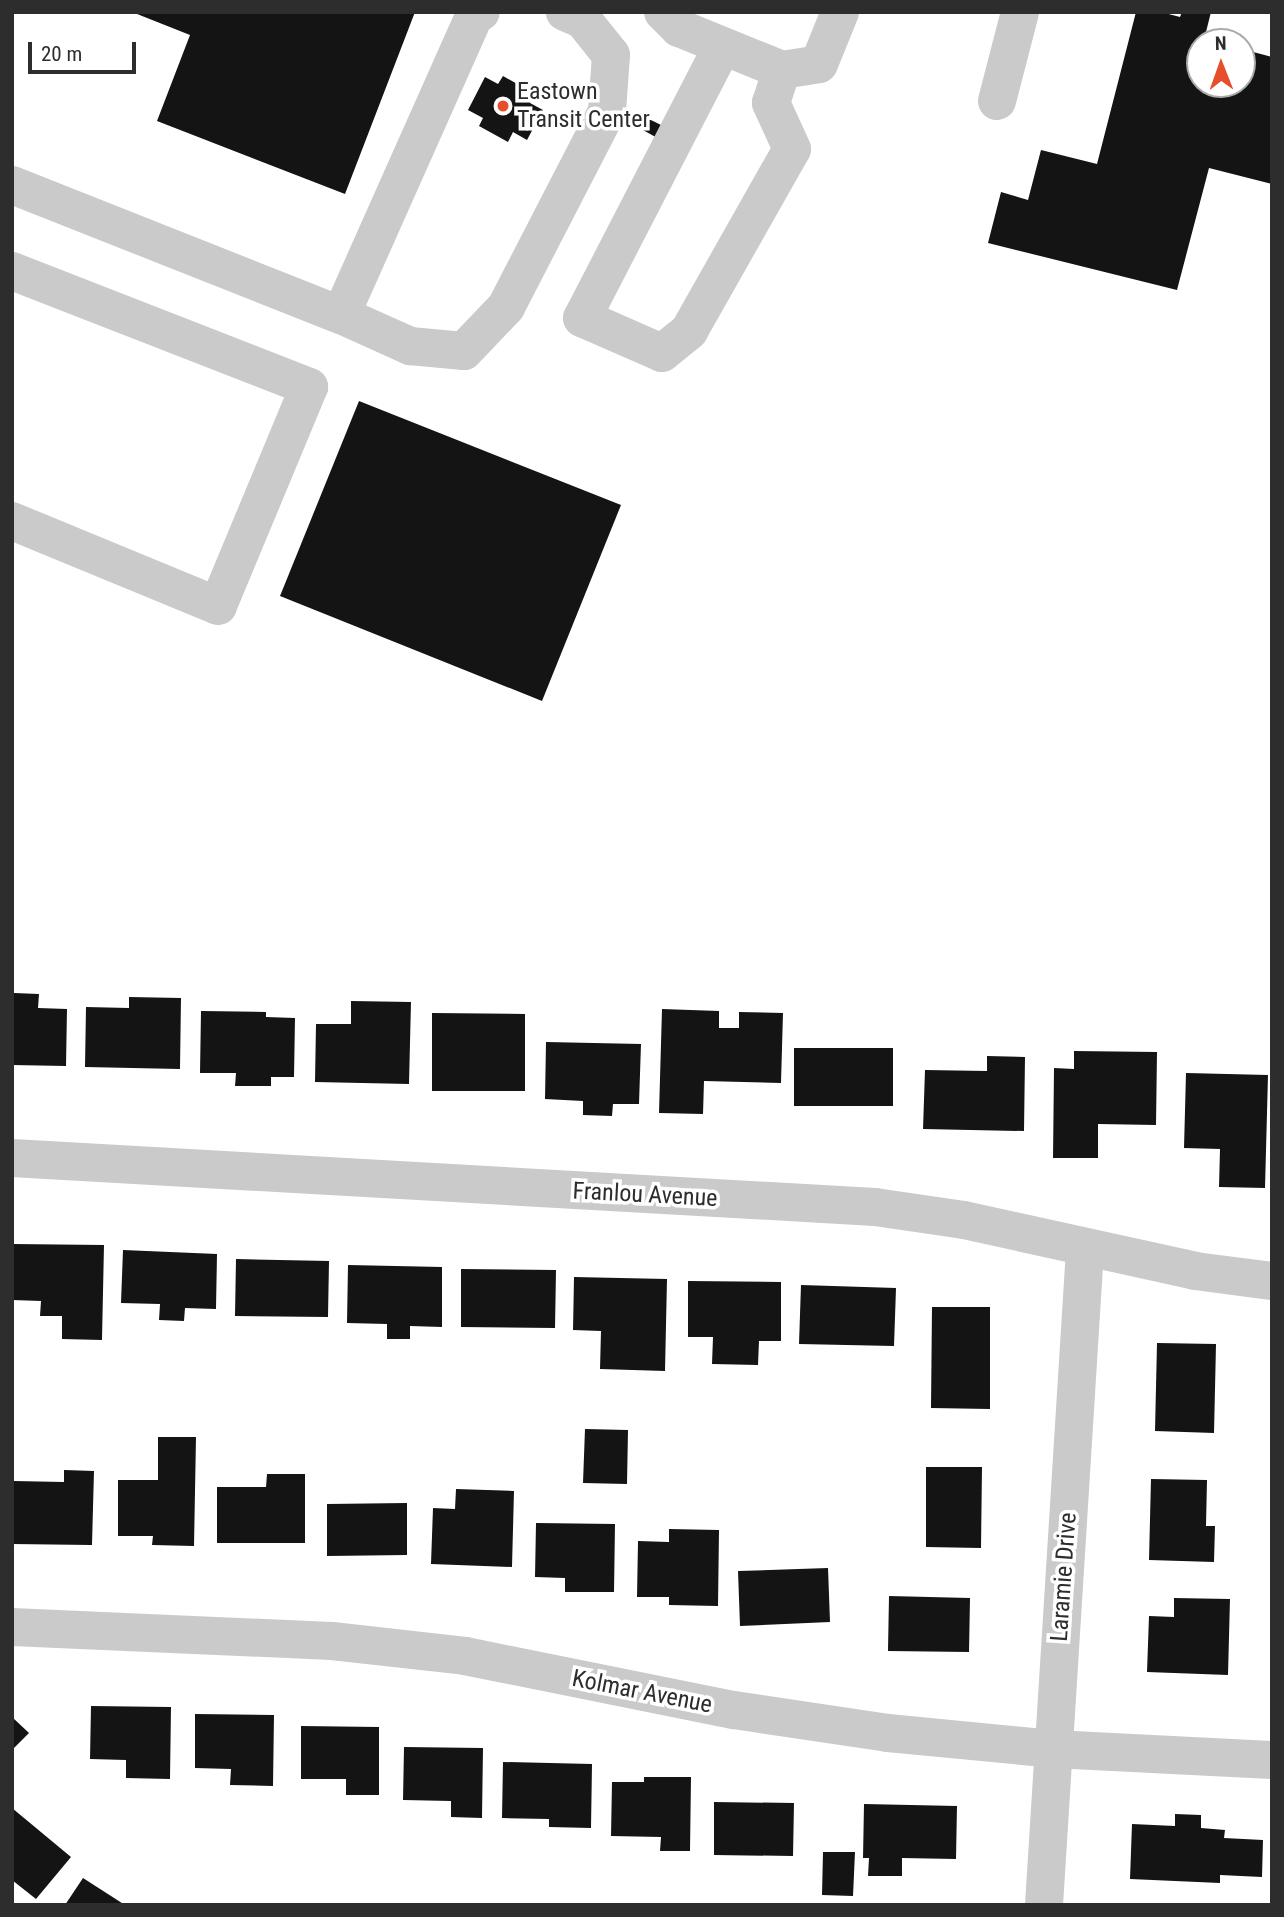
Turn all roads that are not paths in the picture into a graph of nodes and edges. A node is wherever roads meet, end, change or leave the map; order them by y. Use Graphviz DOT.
graph roads {
  1 [pos="481,12"];
  2 [pos="565,12"];
  3 [pos="663,12"];
  4 [pos="840,12"];
  5 [pos="1020,12"];
  6 [pos="722,47"];
  7 [pos="782,70"];
  8 [pos="998,101"];
  9 [pos="12,186"];
  10 [pos="12,271"];
  11 [pos="341,315"];
  12 [pos="12,521"];
  13 [pos="12,1158"];
  14 [pos="1086,1249"];
  15 [pos="1272,1281"];
  16 [pos="12,1627"];
  17 [pos="1054,1749"];
  18 [pos="1272,1760"];
  19 [pos="1044,1905"];
  1 -- 11 [label="street"];
  2 -- 11 [label="street"];
  3 -- 6 [label="street"];
  4 -- 7 [label="street"];
  5 -- 8 [label="street"];
  6 -- 7 [label="street"];
  6 -- 7 [label="street"];
  9 -- 11 [label="street"];
  10 -- 12 [label="street"];
  13 -- 14 [label="street, Franlou Avenue"];
  14 -- 15 [label="street, Franlou Avenue"];
  14 -- 17 [label="street, Laramie Drive"];
  16 -- 17 [label="street, Kolmar Avenue"];
  17 -- 18 [label="street, Kolmar Avenue"];
  17 -- 19 [label="street, Laramie Drive"];
}
